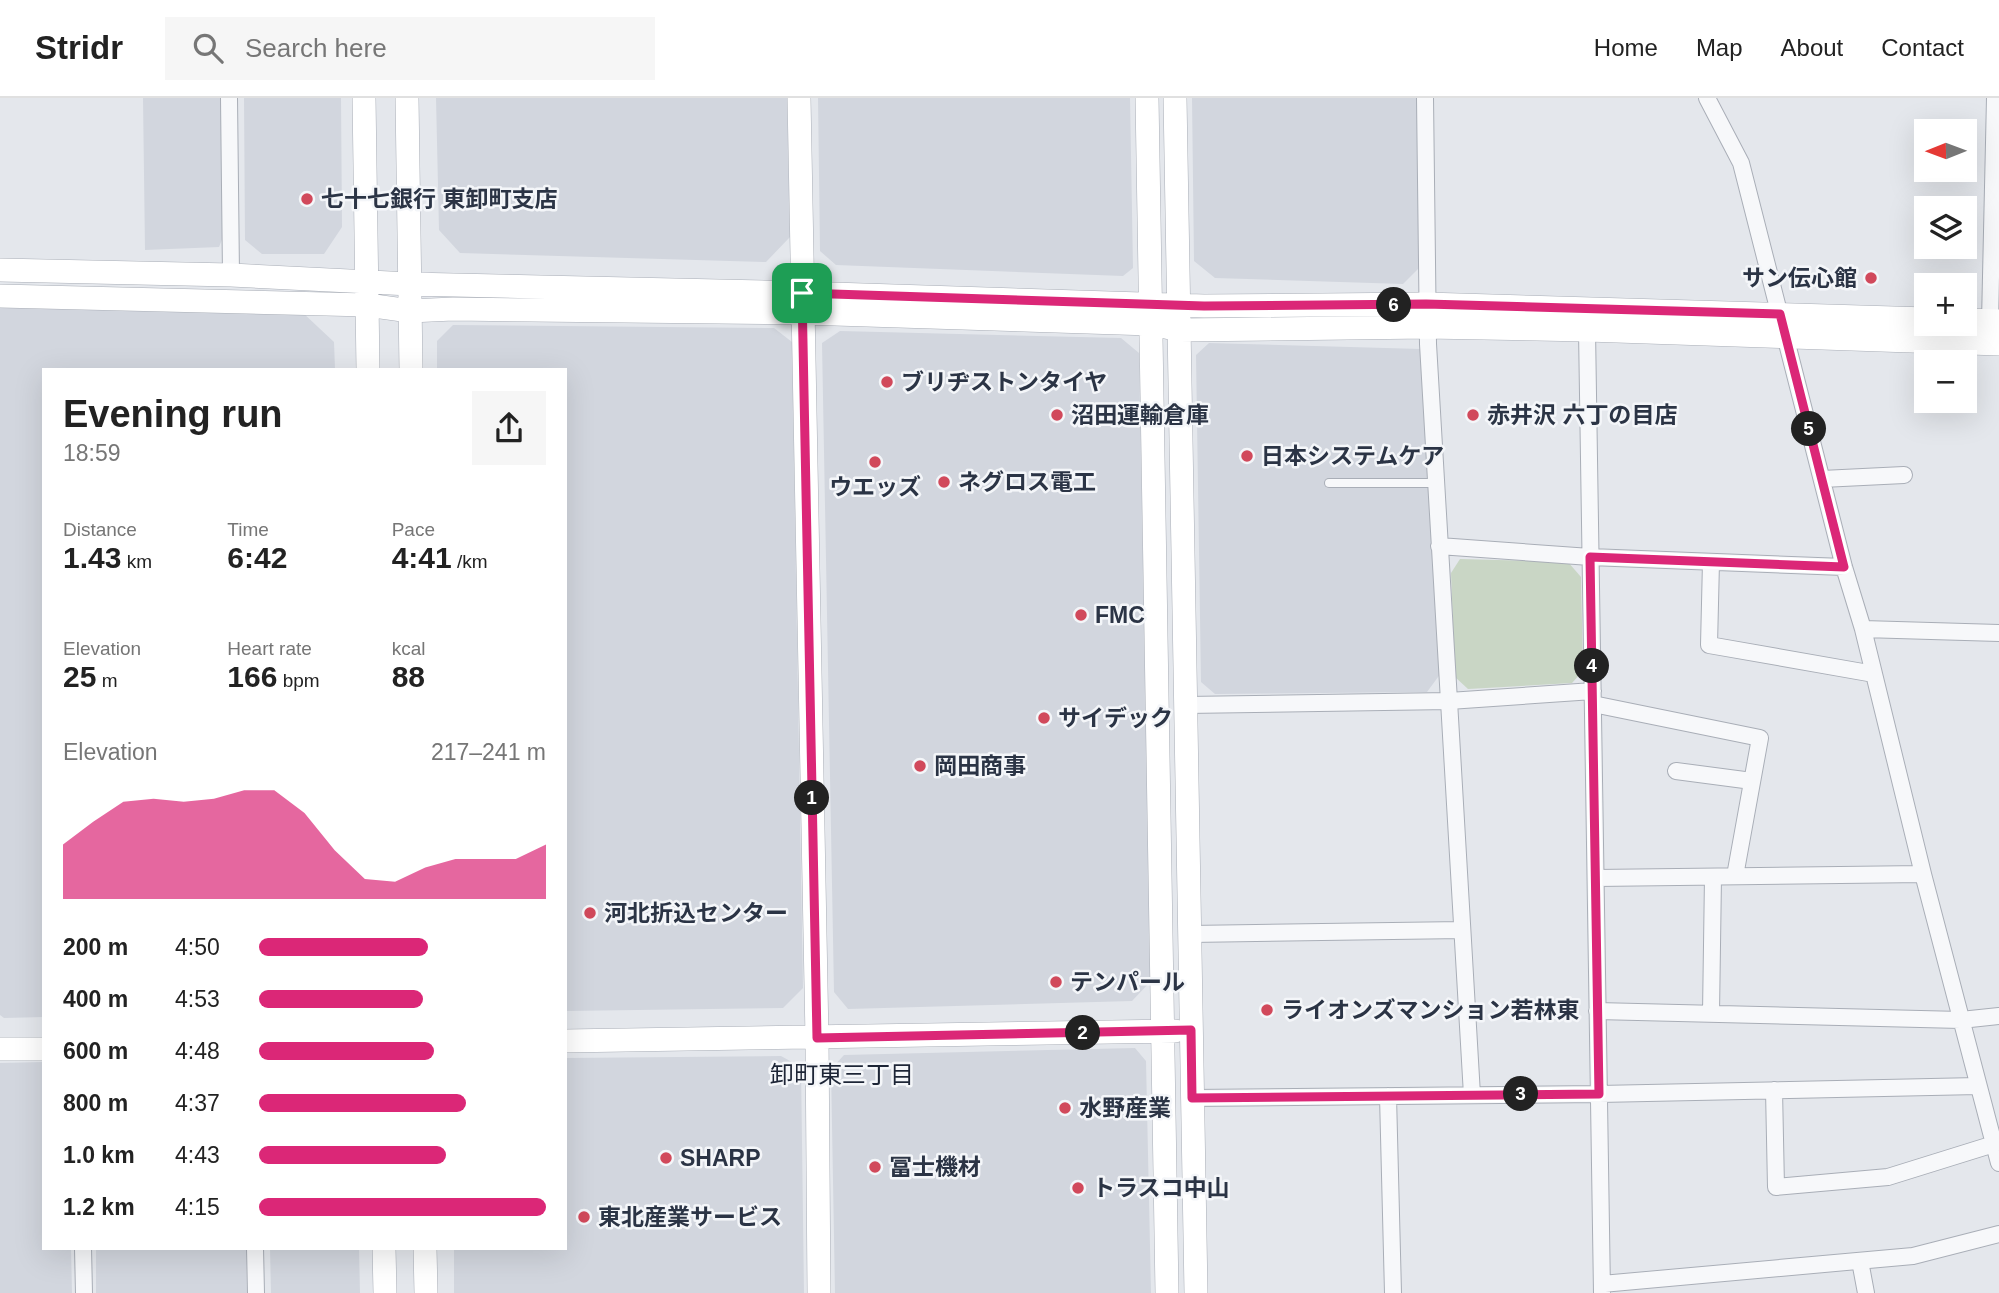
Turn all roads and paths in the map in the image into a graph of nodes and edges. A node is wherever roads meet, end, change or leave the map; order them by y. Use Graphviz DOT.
graph roads {
  1 [pos="229,98"];
  2 [pos="364,98"];
  3 [pos="407,98"];
  4 [pos="799,98"];
  5 [pos="1147,98"];
  6 [pos="1175,98"];
  7 [pos="1425,98"];
  8 [pos="1707,98"];
  9 [pos="1995,98"];
  10 [pos="0,270"];
  11 [pos="231,275"];
  12 [pos="366,282"];
  13 [pos="410,284"];
  14 [pos="0,296"];
  15 [pos="802,303"];
  16 [pos="367,305"];
  17 [pos="1178,305"];
  18 [pos="410,312"];
  19 [pos="1151,314"];
  20 [pos="1780,314"];
  21 [pos="1427,316"];
  22 [pos="1914,319"];
  23 [pos="1994,321"];
  24 [pos="1180,330"];
  25 [pos="1587,330"];
  26 [pos="1786,336"];
  27 [pos="1999,344"];
  28 [pos="368,368"];
  29 [pos="411,368"];
  30 [pos="1904,475"];
  31 [pos="1822,480"];
  32 [pos="1329,483"];
  33 [pos="1436,483"];
  34 [pos="1439,546"];
  35 [pos="1590,557"];
  36 [pos="1711,562"];
  37 [pos="1844,567"];
  38 [pos="1863,629"];
  39 [pos="1999,633"];
  40 [pos="1874,674"];
  41 [pos="1593,697"];
  42 [pos="1449,701"];
  43 [pos="1186,705"];
  44 [pos="1676,771"];
  45 [pos="1752,781"];
  46 [pos="1923,874"];
  47 [pos="1735,876"];
  48 [pos="1713,877"];
  49 [pos="1596,878"];
  50 [pos="1462,930"];
  51 [pos="1190,934"];
  52 [pos="1597,1011"];
  53 [pos="1711,1013"];
  54 [pos="1999,1016"];
  55 [pos="1961,1020"];
  56 [pos="1191,1030"];
  57 [pos="1162,1031"];
  58 [pos="817,1038"];
  59 [pos="567,1041"];
  60 [pos="0,1049"];
  61 [pos="42,1049"];
  62 [pos="1978,1086"];
  63 [pos="1774,1090"];
  64 [pos="1599,1094"];
  65 [pos="1472,1095"];
  66 [pos="1388,1096"];
  67 [pos="1192,1098"];
  68 [pos="1994,1144"];
  69 [pos="1999,1163"];
  70 [pos="1999,1234"];
  71 [pos="83,1250"];
  72 [pos="255,1250"];
  73 [pos="384,1250"];
  74 [pos="425,1250"];
  75 [pos="1860,1261"];
  76 [pos="1602,1288"];
  77 [pos="84,1293"];
  78 [pos="256,1293"];
  79 [pos="384,1293"];
  80 [pos="426,1293"];
  81 [pos="820,1293"];
  82 [pos="1167,1293"];
  83 [pos="1196,1293"];
  84 [pos="1393,1293"];
  85 [pos="1866,1293"];
  1 -- 11 [label="street"];
  2 -- 12 [label="street"];
  3 -- 13 [label="street"];
  4 -- 15 [label="street"];
  5 -- 19 [label="street"];
  6 -- 17 [label="street"];
  7 -- 21 [label="street"];
  8 -- 20 [label="street"];
  9 -- 23 [label="street"];
  10 -- 11 [label="street"];
  11 -- 12 [label="street"];
  12 -- 13 [label="street"];
  12 -- 16 [label="street"];
  13 -- 15 [label="street"];
  13 -- 18 [label="street"];
  14 -- 16 [label="street"];
  15 -- 18 [label="street"];
  15 -- 19 [label="street"];
  15 -- 58 [label="street"];
  16 -- 18 [label="street"];
  16 -- 28 [label="street"];
  17 -- 19 [label="street"];
  17 -- 21 [label="street"];
  17 -- 24 [label="street"];
  18 -- 29 [label="street"];
  19 -- 24 [label="street"];
  19 -- 57 [label="street"];
  20 -- 21 [label="street"];
  20 -- 22 [label="street"];
  20 -- 26 [label="street"];
  21 -- 24 [label="street"];
  21 -- 25 [label="street"];
  21 -- 33 [label="street"];
  24 -- 43 [label="street"];
  25 -- 26 [label="street"];
  25 -- 35 [label="street"];
  26 -- 27 [label="street"];
  26 -- 31 [label="street"];
  30 -- 31 [label="street"];
  31 -- 37 [label="street"];
  32 -- 33 [label="lane"];
  33 -- 34 [label="street"];
  34 -- 35 [label="street"];
  34 -- 42 [label="street"];
  35 -- 36 [label="street"];
  35 -- 41 [label="street"];
  36 -- 37 [label="street"];
  36 -- 40 [label="street"];
  37 -- 38 [label="street"];
  38 -- 39 [label="street"];
  38 -- 40 [label="street"];
  40 -- 46 [label="street"];
  41 -- 42 [label="street"];
  41 -- 45 [label="street"];
  41 -- 49 [label="street"];
  42 -- 43 [label="street"];
  42 -- 50 [label="street"];
  43 -- 51 [label="street"];
  44 -- 45 [label="street"];
  45 -- 47 [label="street"];
  46 -- 47 [label="street"];
  46 -- 55 [label="street"];
  47 -- 48 [label="street"];
  48 -- 49 [label="street"];
  48 -- 53 [label="street"];
  49 -- 52 [label="street"];
  50 -- 51 [label="street"];
  50 -- 65 [label="street"];
  51 -- 56 [label="street"];
  52 -- 53 [label="street"];
  52 -- 64 [label="street"];
  53 -- 55 [label="street"];
  54 -- 55 [label="street"];
  55 -- 62 [label="street"];
  56 -- 57 [label="street"];
  56 -- 67 [label="street"];
  57 -- 58 [label="street"];
  57 -- 82 [label="street"];
  58 -- 59 [label="street"];
  58 -- 81 [label="street"];
  60 -- 61 [label="street"];
  62 -- 63 [label="street"];
  62 -- 68 [label="street"];
  63 -- 64 [label="street"];
  63 -- 68 [label="street"];
  64 -- 65 [label="street"];
  64 -- 76 [label="street"];
  65 -- 66 [label="street"];
  66 -- 67 [label="street"];
  66 -- 84 [label="street"];
  67 -- 83 [label="street"];
  68 -- 69 [label="street"];
  70 -- 75 [label="street"];
  71 -- 77 [label="street"];
  72 -- 78 [label="street"];
  73 -- 79 [label="street"];
  74 -- 80 [label="street"];
  75 -- 76 [label="street"];
  75 -- 85 [label="street"];
}
